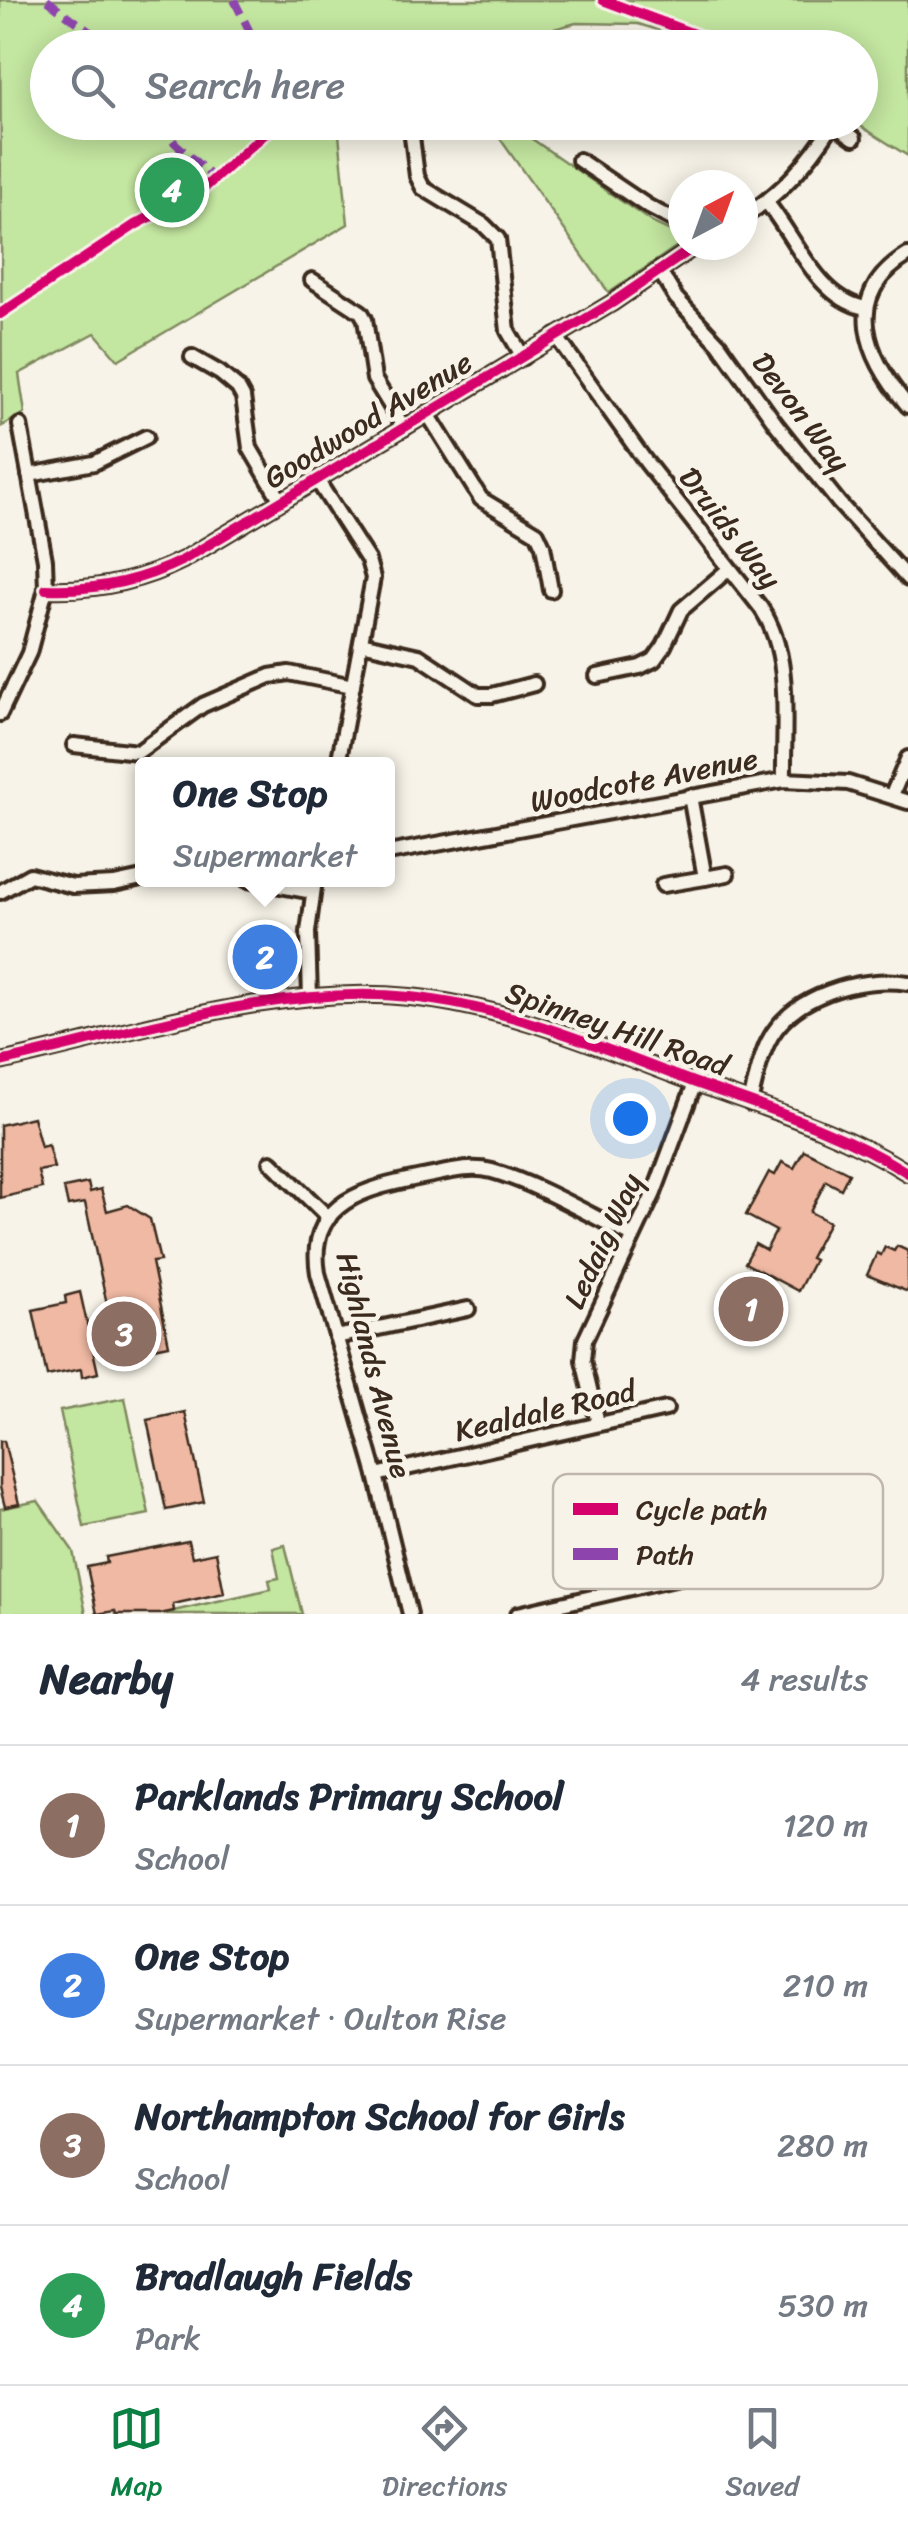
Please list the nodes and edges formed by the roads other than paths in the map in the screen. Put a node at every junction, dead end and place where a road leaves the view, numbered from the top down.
1 (412, 140) edge
2 (822, 140) edge
3 (579, 160) dead end
4 (605, 177) junction
5 (596, 192) dead end
6 (767, 203) junction
7 (758, 208) edge
8 (668, 217) edge
9 (908, 256) edge
10 (675, 260) edge
11 (660, 270) junction
12 (312, 280) dead end
13 (864, 308) junction
14 (556, 336) junction
15 (192, 357) dead end
16 (522, 357) junction
17 (908, 406) edge
18 (428, 414) junction
19 (20, 425) dead end
20 (404, 428) junction
21 (146, 438) dead end
22 (29, 474) junction
23 (317, 480) junction
24 (280, 501) junction
25 (902, 559) edge
26 (729, 569) junction
27 (908, 579) edge
28 (46, 589) junction
29 (551, 590) dead end
30 (361, 643) junction
31 (597, 676) dead end
32 (534, 684) dead end
33 (353, 686) junction
34 (0, 714) edge
35 (74, 745) dead end
36 (339, 757) edge
37 (908, 758) edge
38 (784, 780) junction
39 (892, 795) junction
40 (690, 796) junction
41 (908, 802) edge
42 (395, 852) edge
43 (728, 874) dead end
44 (705, 878) junction
45 (135, 880) edge
46 (663, 884) dead end
47 (314, 887) edge
48 (0, 892) edge
49 (908, 982) edge
50 (310, 997) junction
51 (0, 1062) edge
52 (695, 1082) junction
53 (750, 1103) junction
54 (272, 1162) dead end
55 (908, 1174) edge
56 (329, 1218) junction
57 (633, 1236) junction
58 (468, 1309) dead end
59 (336, 1336) junction
60 (666, 1409) dead end
61 (598, 1423) junction
62 (376, 1475) junction
63 (627, 1589) edge
64 (410, 1614) edge
65 (518, 1614) edge

1 - 16 street
2 - 6 street
3 - 4 street
4 - 5 street
4 - 8 street
6 - 7 street
6 - 13 street
9 - 13 street
10 - 11 street, Goodwood Avenue
11 - 14 street, Goodwood Avenue
11 - 25 street, Devon Way
12 - 20 street
13 - 17 street
14 - 16 street, Goodwood Avenue
14 - 26 street, Druids Way
15 - 24 street
16 - 18 street, Goodwood Avenue
18 - 20 street, Goodwood Avenue
18 - 29 street
19 - 22 street
20 - 23 street, Goodwood Avenue
21 - 22 street
22 - 28 street
23 - 24 street, Goodwood Avenue
23 - 30 street
24 - 28 street, Goodwood Avenue
25 - 27 street, Devon Way
26 - 31 street
26 - 38 street, Druids Way
28 - 34 street
30 - 32 street
30 - 33 street
33 - 35 street
33 - 36 street
37 - 39 street
38 - 39 street, Woodcote Avenue
38 - 40 street, Woodcote Avenue
39 - 41 street, Woodcote Avenue
40 - 42 street, Woodcote Avenue
40 - 44 street
43 - 44 street
44 - 46 street
45 - 48 street
47 - 50 street
49 - 53 street
50 - 51 street, Spinney Hill Road
50 - 52 street, Spinney Hill Road
52 - 53 street, Spinney Hill Road
52 - 57 street, Ledaig Way
53 - 55 street, Spinney Hill Road
54 - 56 street
56 - 57 street, Highlands Avenue
56 - 59 street, Highlands Avenue
57 - 61 street, Ledaig Way
58 - 59 street
59 - 62 street, Highlands Avenue
60 - 61 street, Kealdale Road
61 - 62 street, Kealdale Road
62 - 64 street, Highlands Avenue
63 - 65 street

